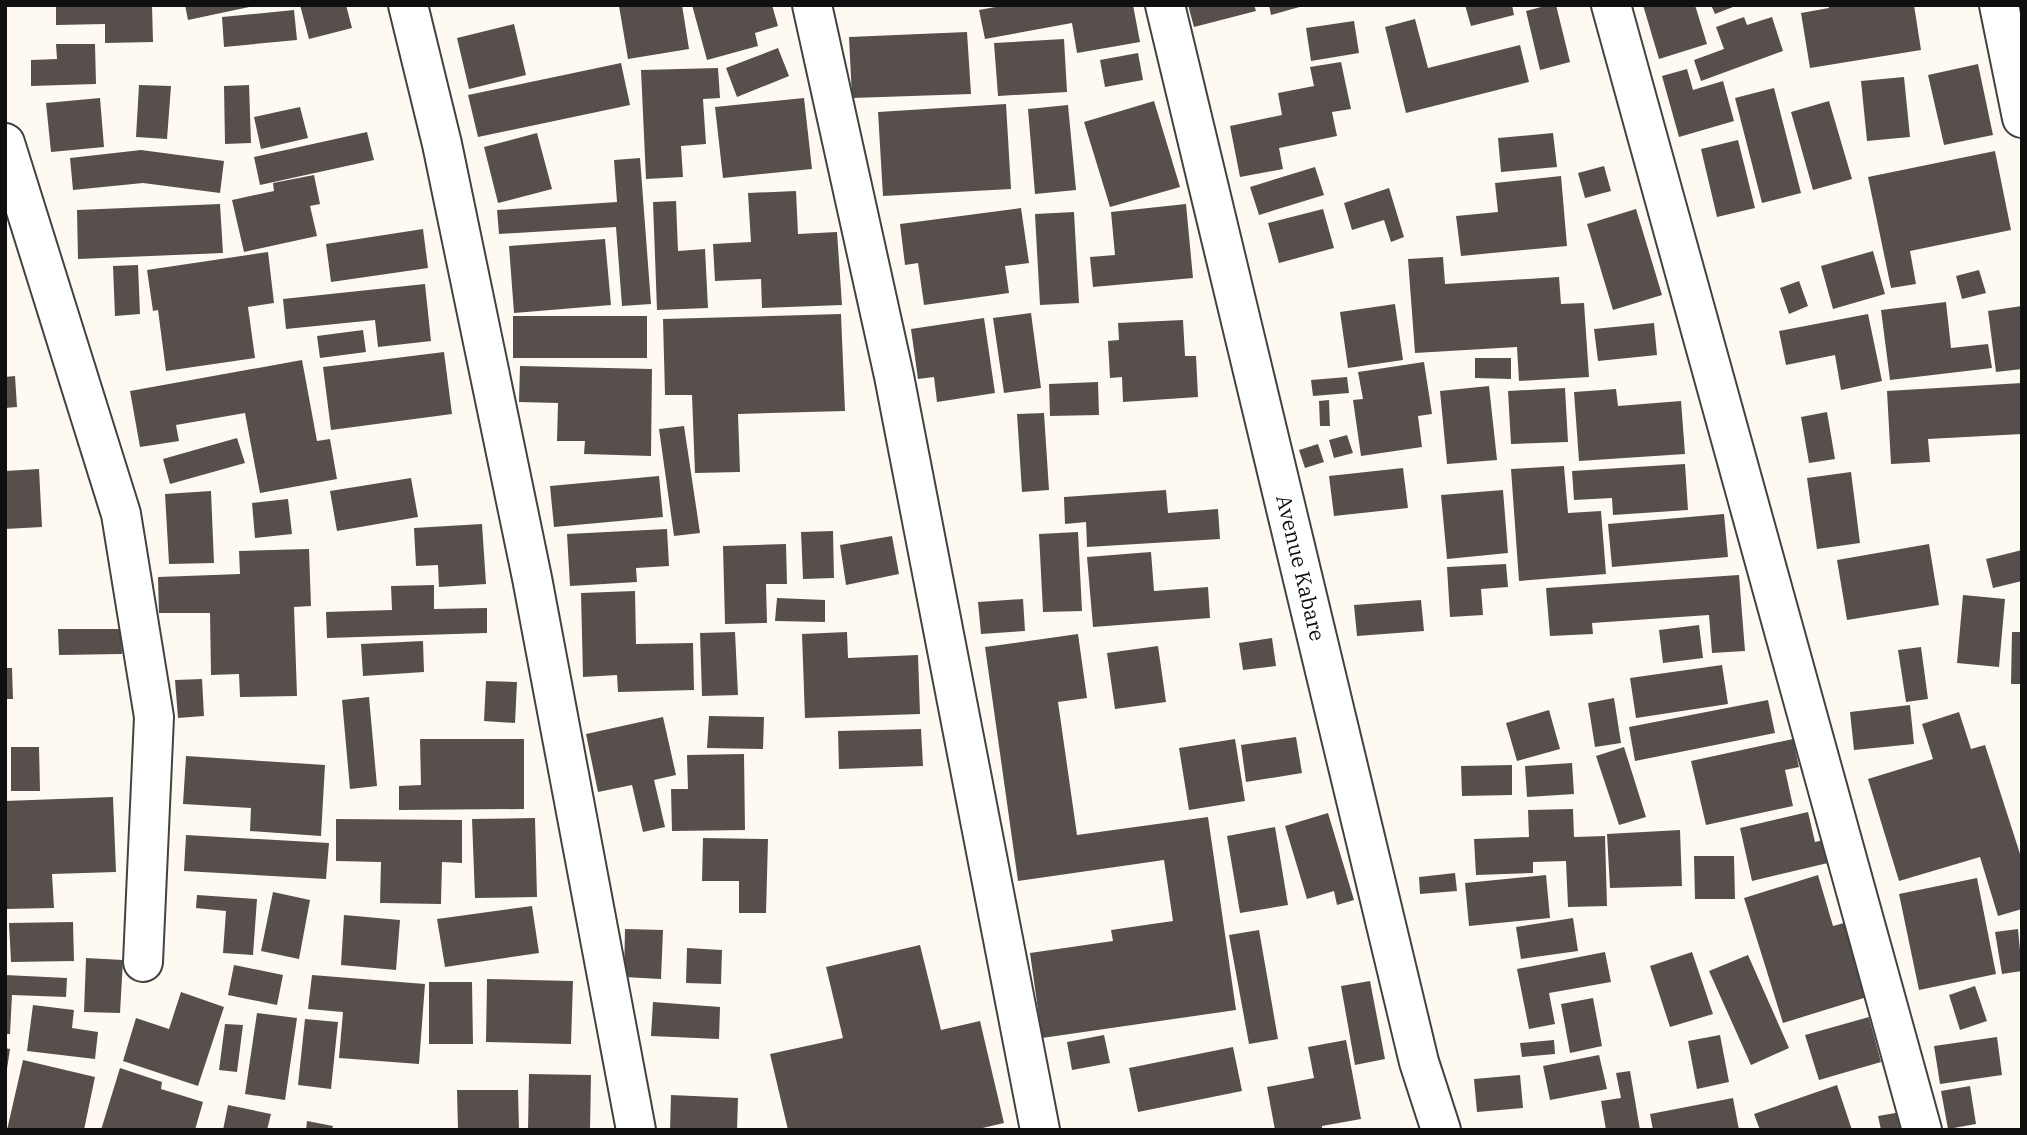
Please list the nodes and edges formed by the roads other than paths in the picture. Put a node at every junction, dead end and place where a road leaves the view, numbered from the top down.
1 (408, 5) edge
2 (812, 5) edge
3 (1166, 5) edge
4 (1611, 5) edge
5 (1999, 5) edge
6 (2022, 118) edge
7 (5, 143) edge
8 (143, 962) dead end
9 (636, 1130) edge
10 (1040, 1130) edge
11 (1441, 1130) edge
12 (1922, 1130) edge

1 - 9 street
2 - 10 street
3 - 11 street, Avenue Kabare
4 - 12 street
5 - 6 street
7 - 8 street

